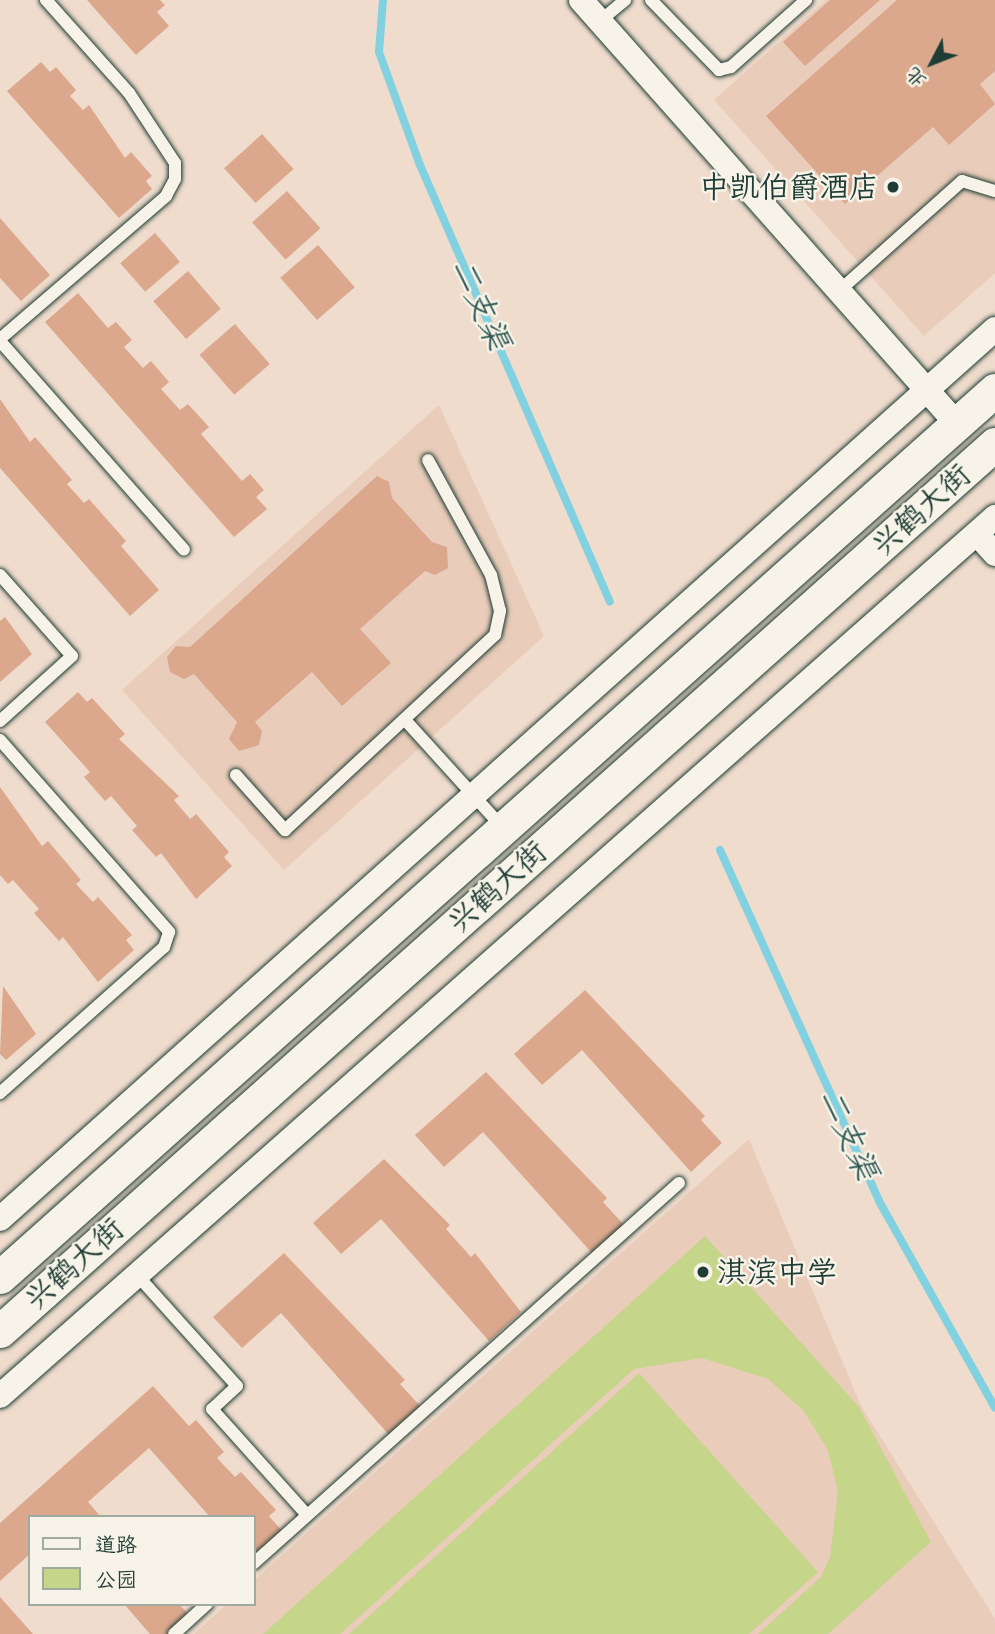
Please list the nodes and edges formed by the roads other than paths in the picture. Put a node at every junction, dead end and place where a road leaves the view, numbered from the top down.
1 (46, 0) edge
2 (581, 0) edge
3 (625, 0) edge
4 (651, 0) edge
5 (806, 0) edge
6 (600, 22) junction
7 (995, 191) edge
8 (839, 291) junction
9 (995, 329) edge
10 (0, 340) edge
11 (927, 390) junction
12 (995, 390) edge
13 (957, 424) junction
14 (995, 444) edge
15 (428, 460) dead end
16 (986, 525) edge
17 (184, 550) dead end
18 (995, 554) edge
19 (0, 575) edge
20 (0, 721) edge
21 (406, 721) junction
22 (0, 740) edge
23 (236, 775) dead end
24 (473, 796) junction
25 (503, 828) junction
26 (0, 1093) edge
27 (678, 1183) dead end
28 (0, 1219) edge
29 (137, 1275) junction
30 (0, 1277) edge
31 (0, 1331) edge
32 (0, 1396) edge
33 (307, 1515) junction
34 (256, 1561) edge
35 (206, 1606) edge
36 (174, 1634) edge

1 - 10 lane
2 - 6 street
3 - 6 lane
4 - 5 lane
6 - 8 street
7 - 8 lane
8 - 11 street
9 - 11 street
10 - 17 lane
11 - 13 street
11 - 24 street
12 - 13 main road, 兴鹤大街
13 - 25 main road, 兴鹤大街
14 - 31 main road, 兴鹤大街
15 - 21 lane
16 - 18 street
16 - 29 street
19 - 20 lane
21 - 23 lane
21 - 24 lane
22 - 26 lane
24 - 25 lane
24 - 28 street
25 - 30 main road, 兴鹤大街
27 - 33 lane
29 - 32 street
29 - 33 lane
33 - 34 lane
35 - 36 lane

